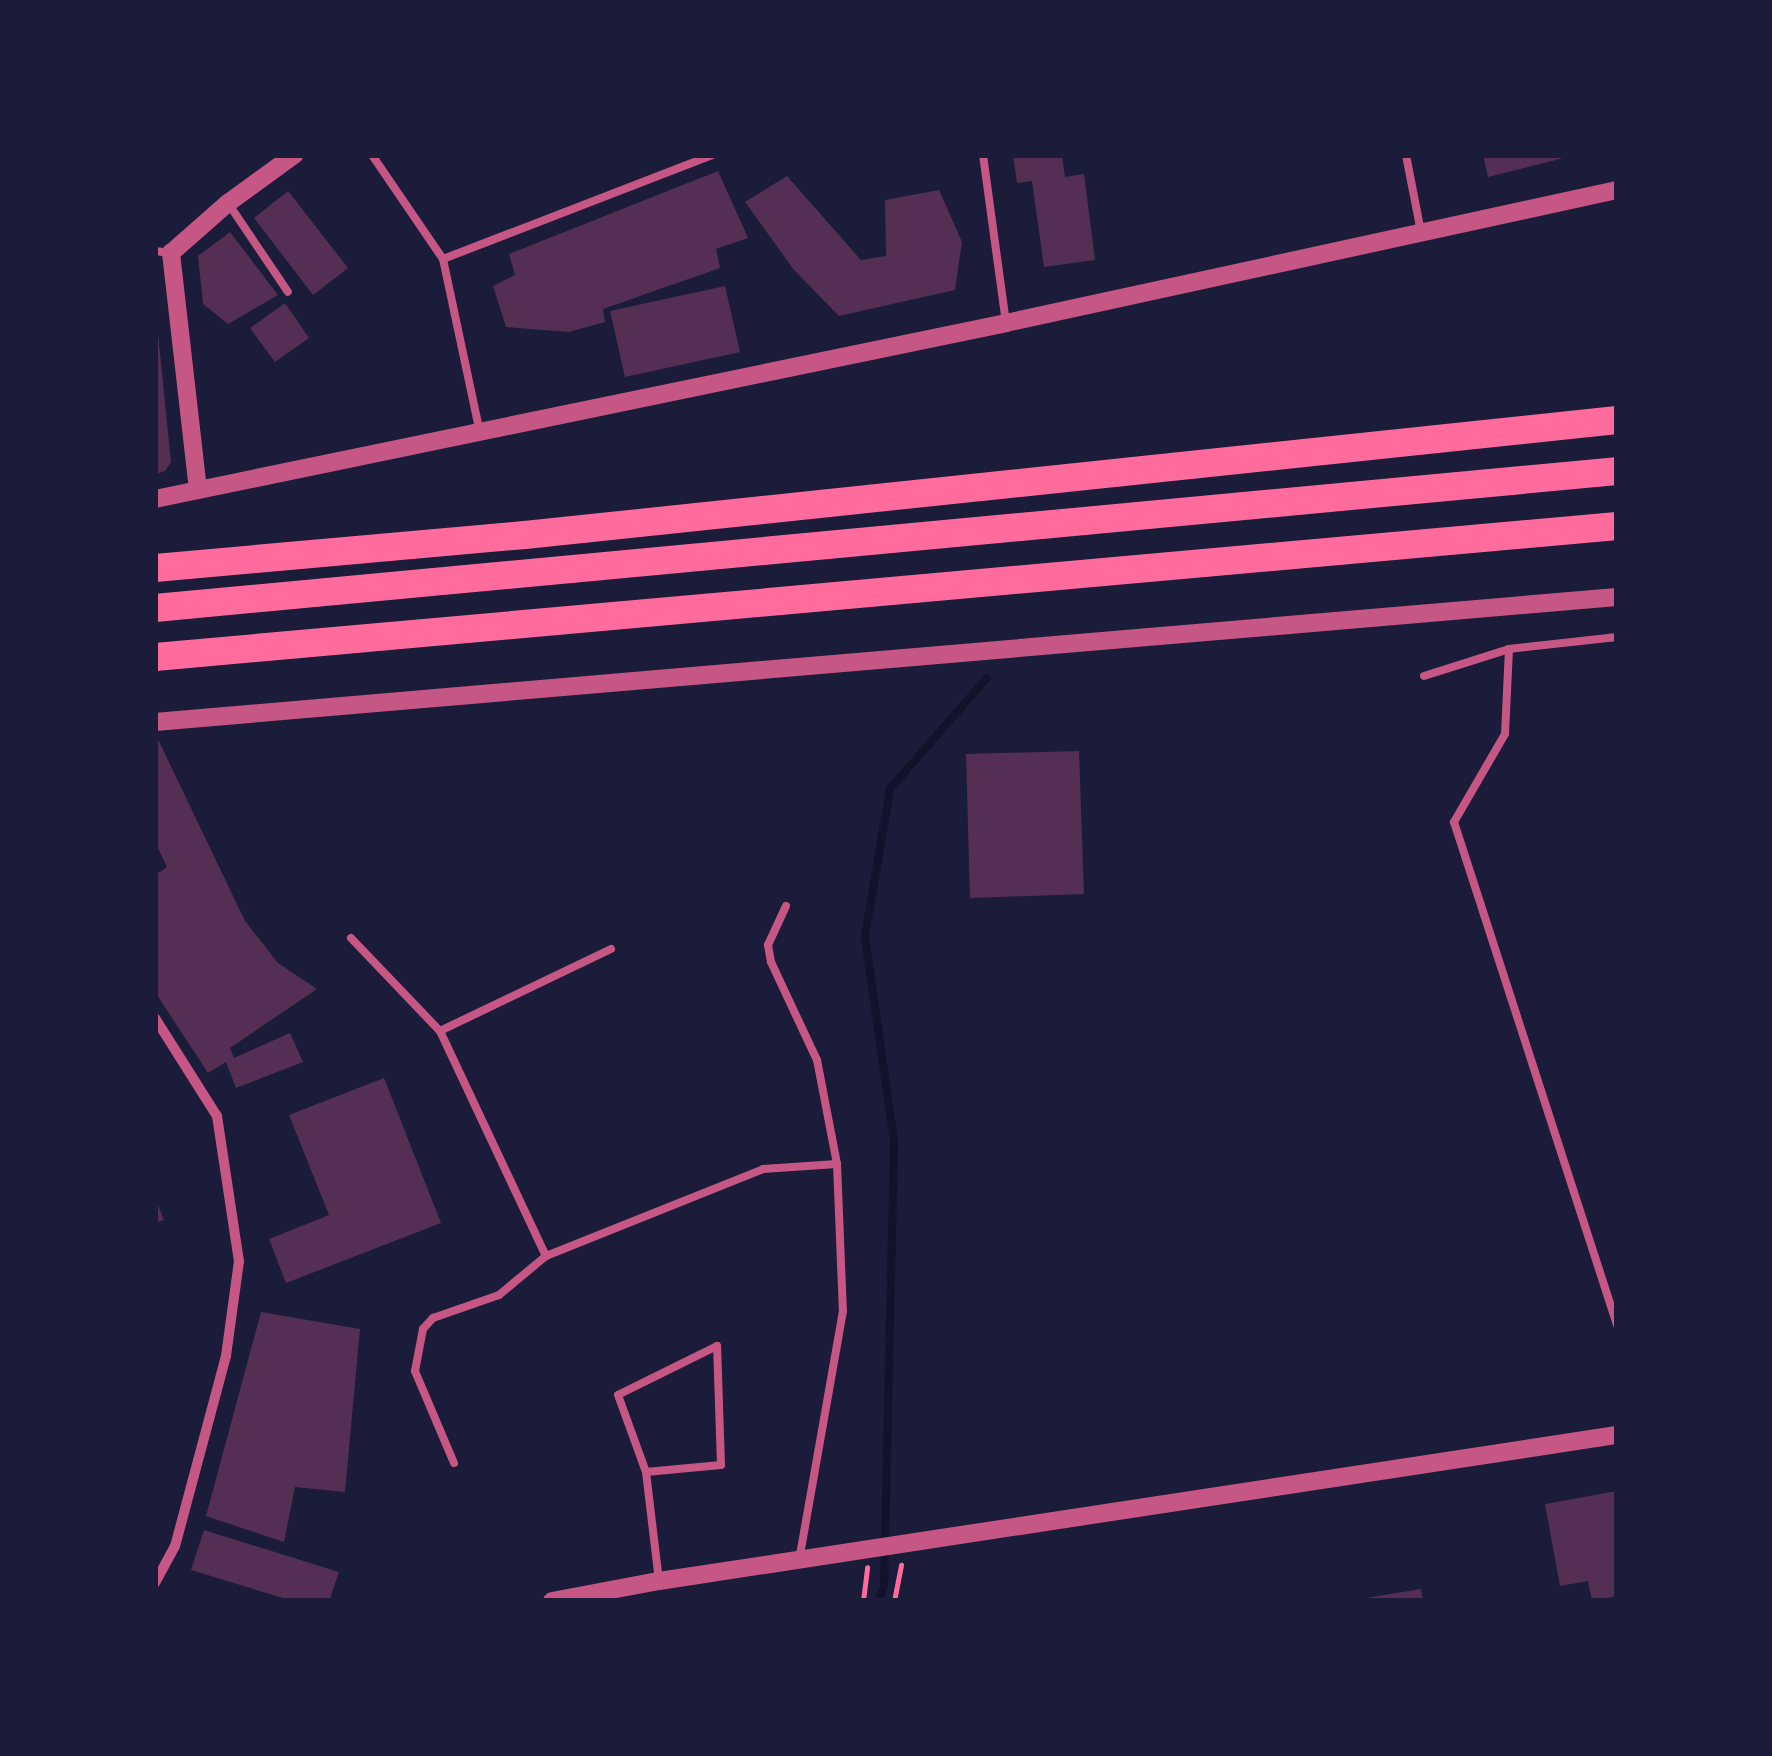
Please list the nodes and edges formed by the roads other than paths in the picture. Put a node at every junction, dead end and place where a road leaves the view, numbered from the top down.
1 (294, 155) edge
2 (372, 155) edge
3 (712, 155) edge
4 (983, 155) edge
5 (1406, 155) edge
6 (1617, 190) edge
7 (228, 203) junction
8 (1421, 232) junction
9 (160, 255) edge
10 (443, 259) junction
11 (288, 292) dead end
12 (1006, 323) junction
13 (1617, 420) edge
14 (479, 429) junction
15 (1617, 471) edge
16 (198, 490) junction
17 (155, 499) edge
18 (1617, 526) edge
19 (155, 568) edge
20 (1617, 598) edge
21 (155, 608) edge
22 (1617, 637) edge
23 (1508, 649) junction
24 (155, 658) edge
25 (1424, 676) dead end
26 (155, 722) edge
27 (786, 906) dead end
28 (352, 938) dead end
29 (611, 949) dead end
30 (155, 1018) edge
31 (440, 1031) junction
32 (837, 1164) junction
33 (546, 1256) junction
34 (1617, 1325) edge
35 (1617, 1435) edge
36 (454, 1463) dead end
37 (646, 1472) junction
38 (799, 1560) junction
39 (658, 1581) junction
40 (155, 1583) edge
41 (552, 1601) edge

1 - 7 street
2 - 10 lane
3 - 10 lane
4 - 12 lane
5 - 8 lane
6 - 8 street
7 - 9 street
7 - 11 lane
8 - 12 street
9 - 16 street
10 - 14 lane
12 - 14 street
13 - 19 highway
14 - 16 street
15 - 21 highway
16 - 17 street
18 - 24 highway
20 - 26 street
22 - 23 lane
23 - 25 lane
23 - 34 lane
27 - 32 lane
28 - 31 lane
29 - 31 lane
30 - 40 street
31 - 33 lane
32 - 33 lane
32 - 38 lane
33 - 36 lane
35 - 38 street
37 - 37 lane
37 - 39 lane
38 - 39 street
39 - 41 street

